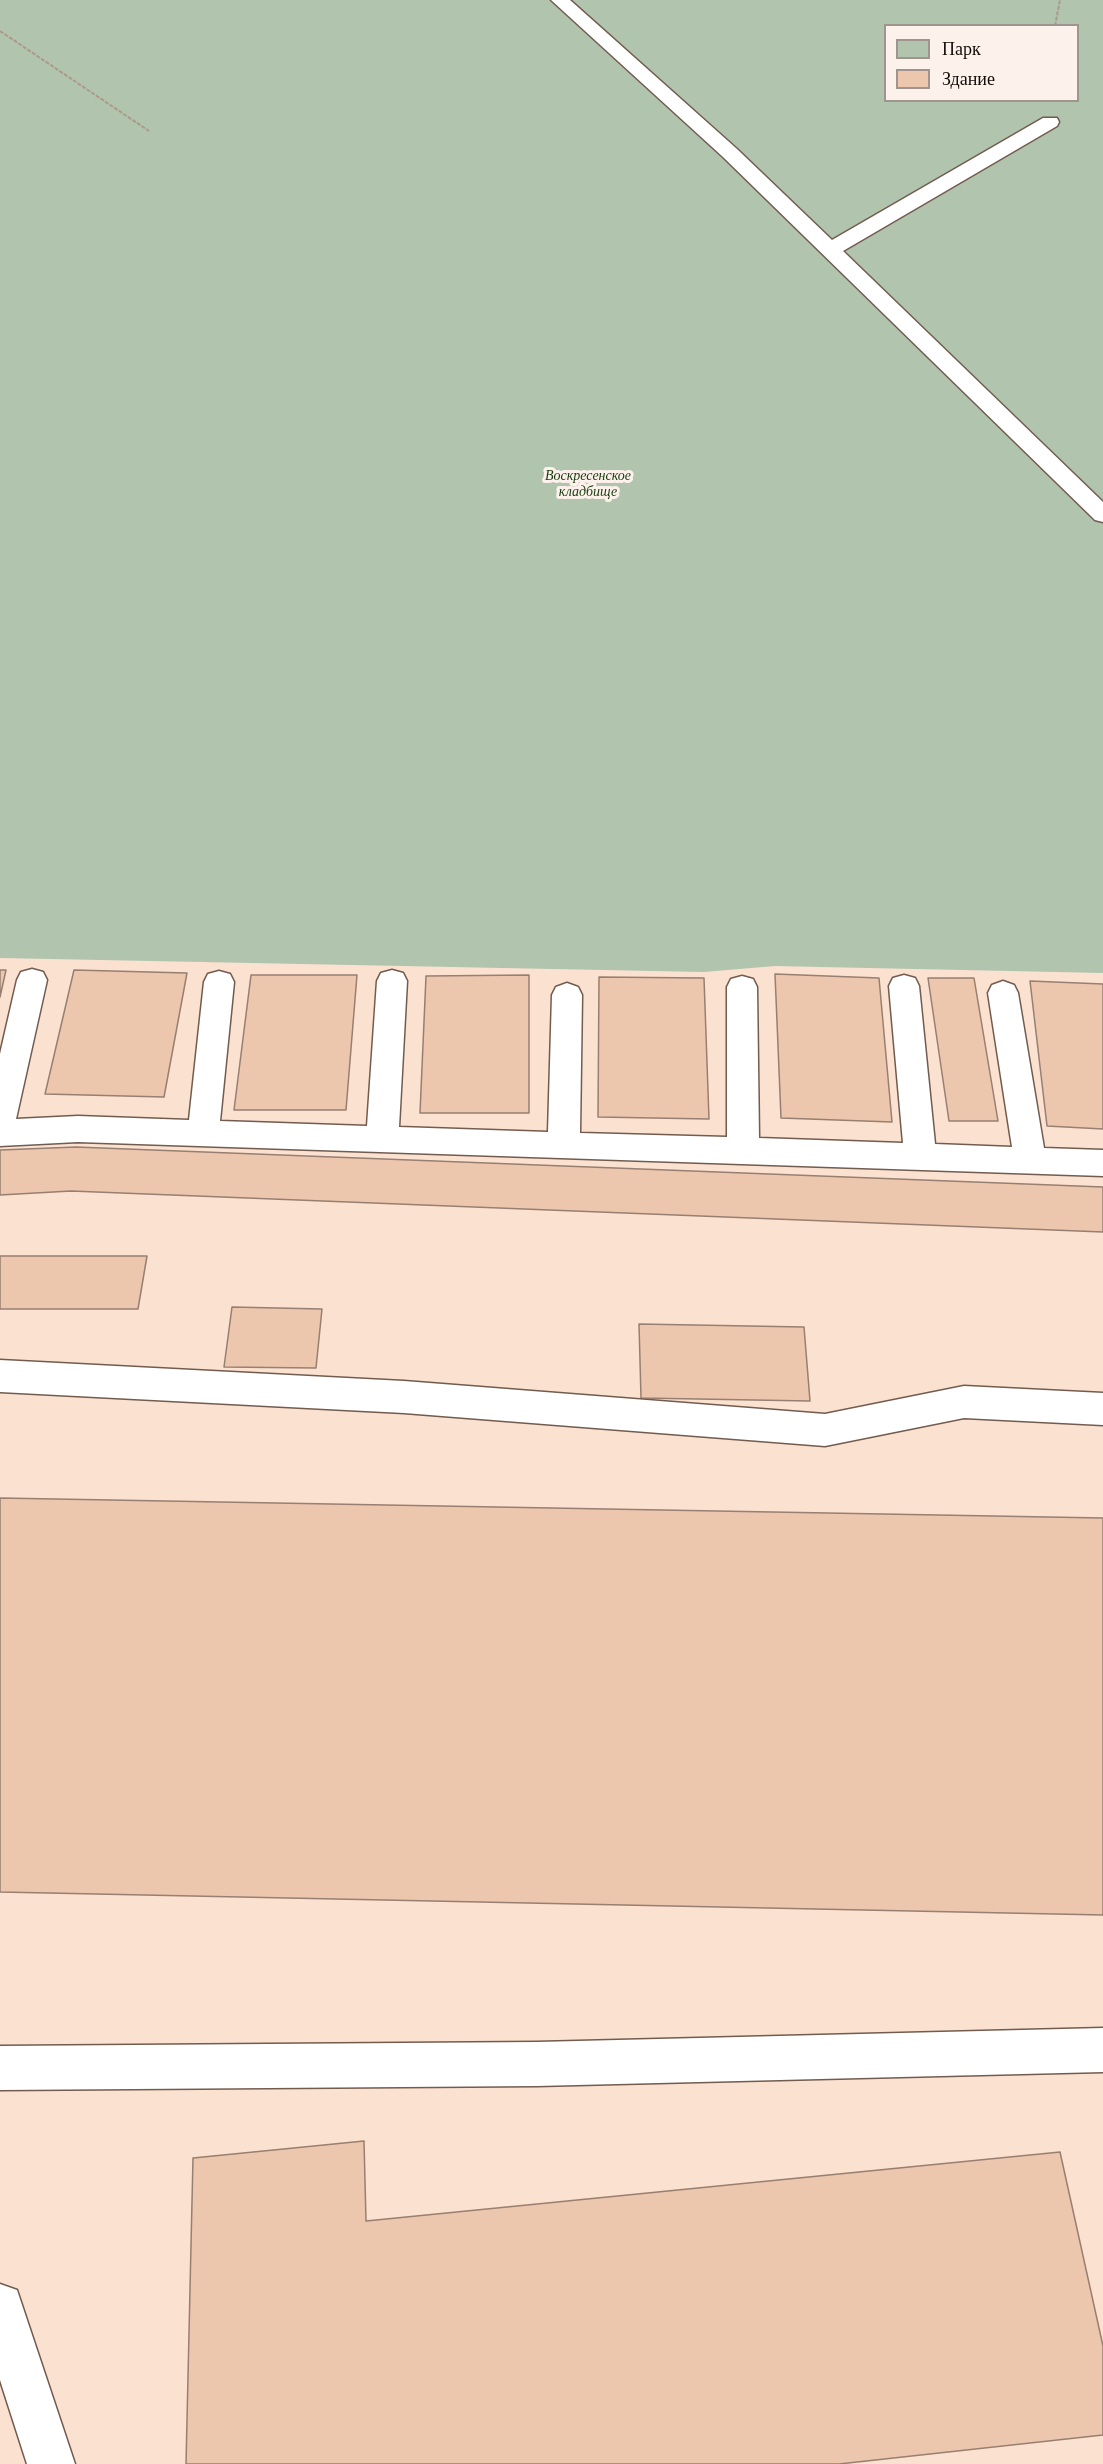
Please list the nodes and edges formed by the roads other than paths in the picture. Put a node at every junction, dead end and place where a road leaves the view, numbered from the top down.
1 (560, 0) edge
2 (1050, 122) dead end
3 (831, 249) junction
4 (1103, 515) edge
5 (32, 980) dead end
6 (392, 981) dead end
7 (219, 982) dead end
8 (904, 986) dead end
9 (742, 987) dead end
10 (1003, 993) dead end
11 (567, 994) dead end
12 (0, 1122) edge
13 (0, 1133) edge
14 (203, 1134) junction
15 (382, 1140) junction
16 (564, 1146) junction
17 (743, 1151) junction
18 (920, 1157) junction
19 (1030, 1161) junction
20 (1103, 1163) edge
21 (0, 1376) edge
22 (1103, 1409) edge
23 (1103, 2050) edge
24 (0, 2068) edge
25 (0, 2307) edge
26 (51, 2464) edge

1 - 3 lane
2 - 3 lane
3 - 4 lane
5 - 12 lane
6 - 15 lane
7 - 14 lane
8 - 18 lane
9 - 17 lane
10 - 19 lane
11 - 16 lane
13 - 14 lane
14 - 15 lane
15 - 16 lane
16 - 17 lane
17 - 18 lane
18 - 19 lane
19 - 20 lane
21 - 22 lane
23 - 24 lane
25 - 26 lane

